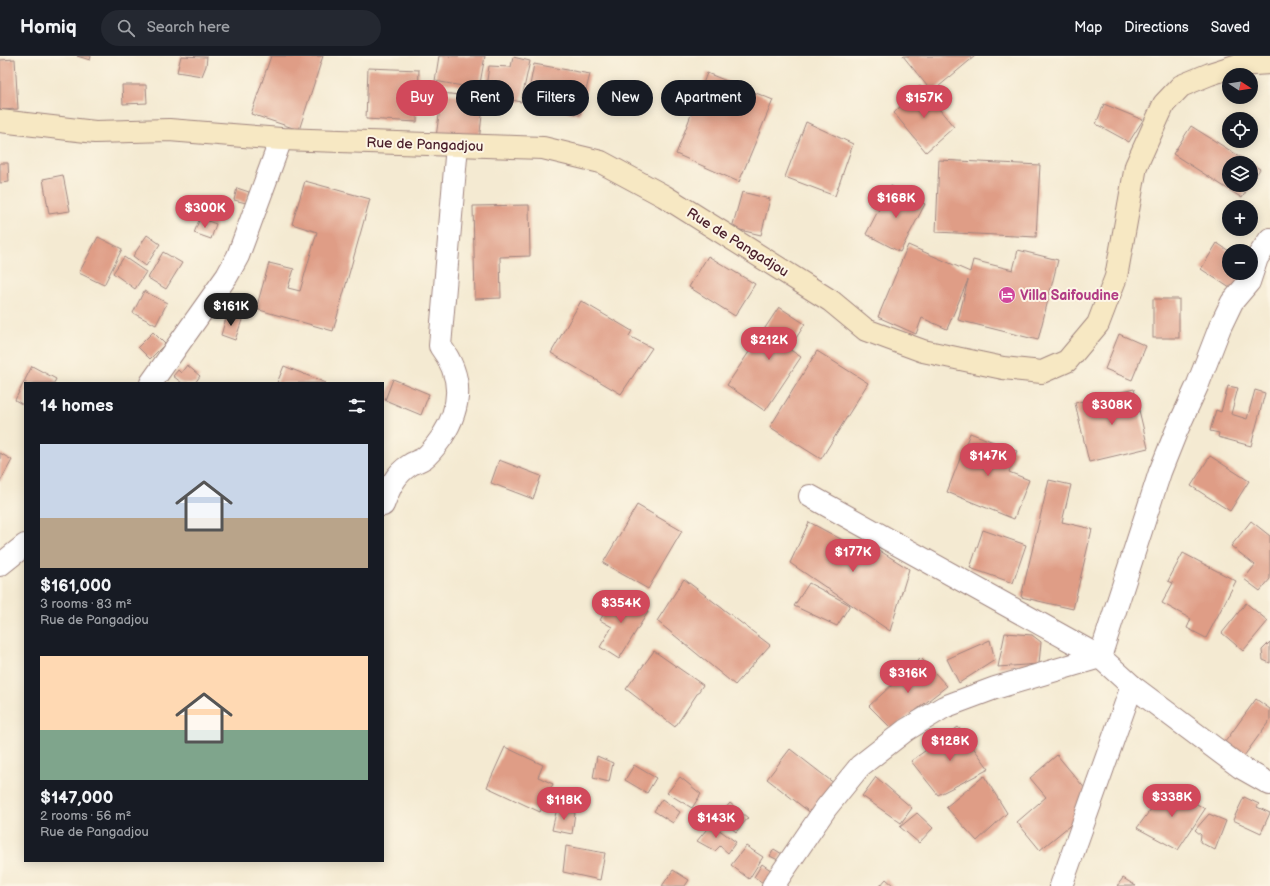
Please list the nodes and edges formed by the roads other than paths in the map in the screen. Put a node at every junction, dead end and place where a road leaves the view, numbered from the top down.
1 (1270, 63) edge
2 (0, 121) edge
3 (281, 139) junction
4 (457, 145) junction
5 (1270, 239) edge
6 (153, 382) edge
7 (810, 496) dead end
8 (384, 503) edge
9 (24, 546) edge
10 (0, 565) edge
11 (1100, 657) junction
12 (1132, 686) junction
13 (1270, 784) edge
14 (773, 886) edge
15 (1061, 886) edge

1 - 4 main road, Rue de Pangadjou
2 - 3 main road, Rue de Pangadjou
3 - 4 main road, Rue de Pangadjou
3 - 6 street
4 - 8 street
5 - 11 street
7 - 11 street
9 - 10 street
11 - 12 street
11 - 14 street
12 - 13 street
12 - 15 street

